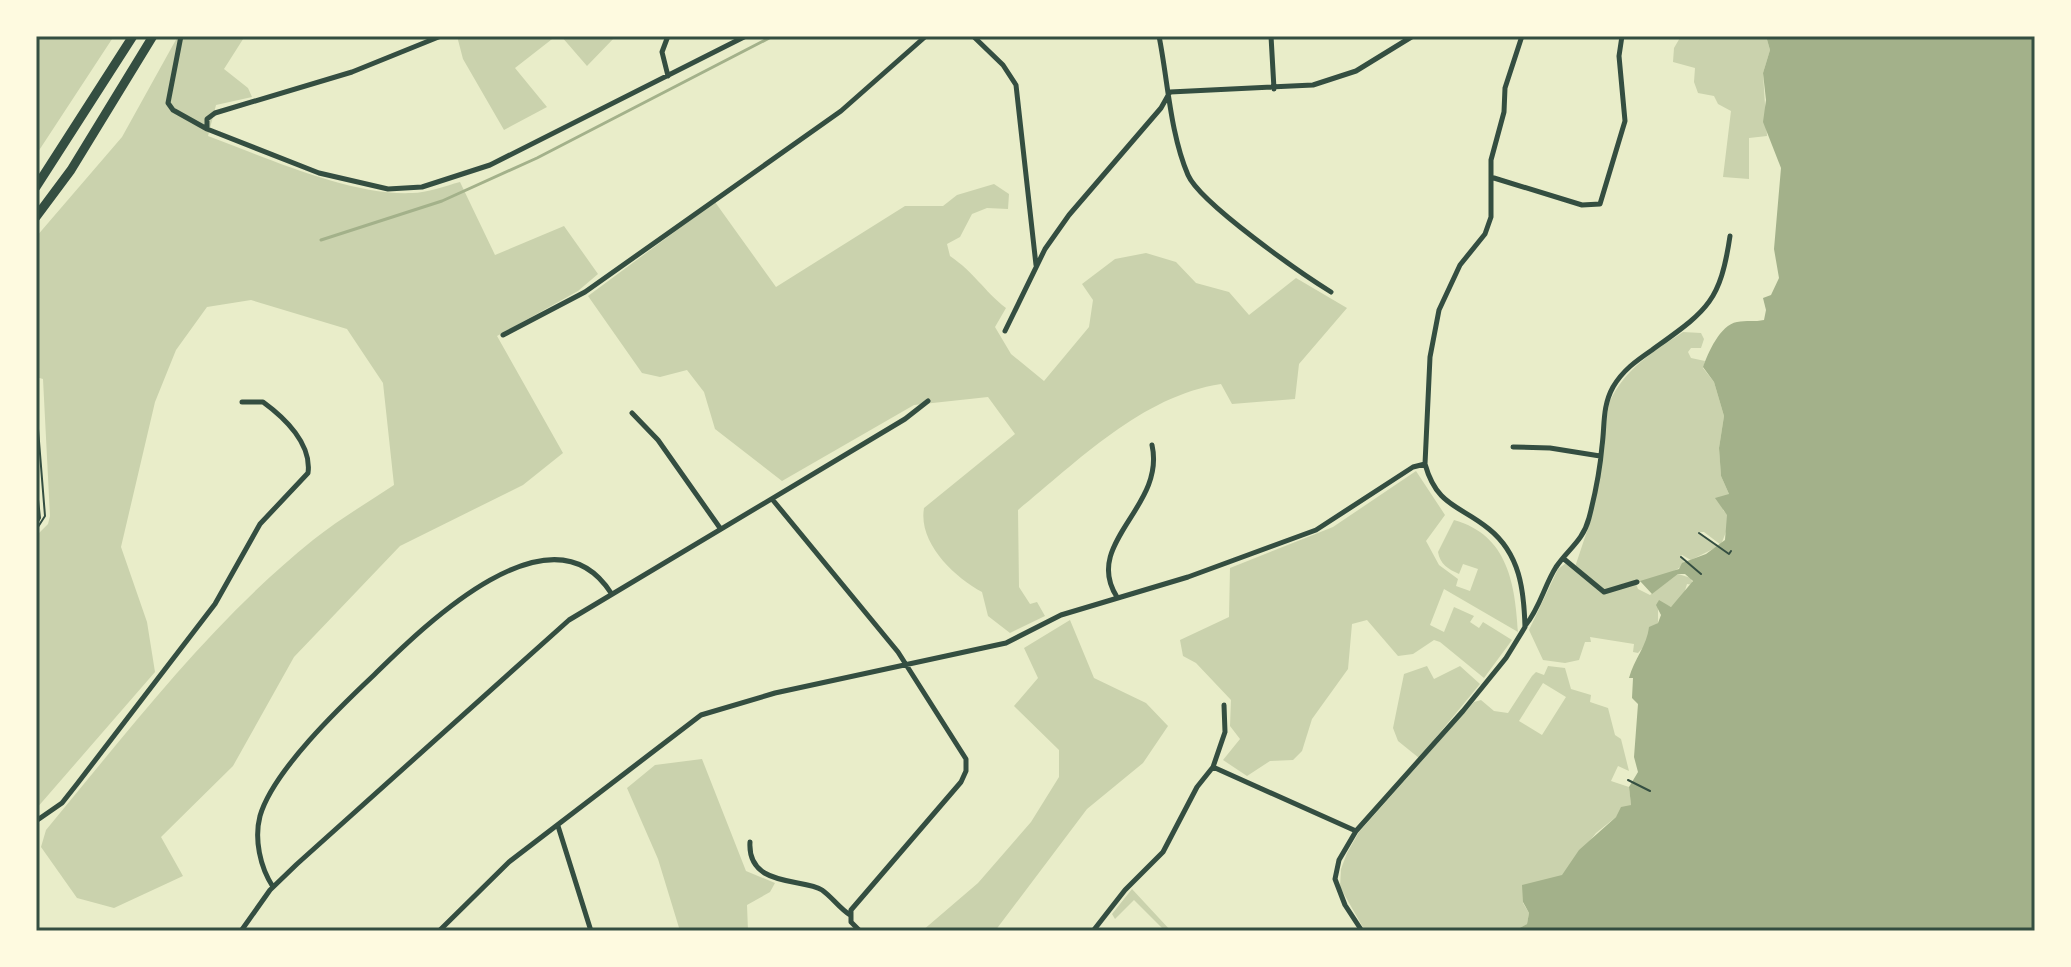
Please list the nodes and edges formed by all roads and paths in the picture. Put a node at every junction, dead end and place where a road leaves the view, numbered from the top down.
1 (133, 36) edge
2 (153, 36) edge
3 (181, 36) edge
4 (441, 36) edge
5 (668, 36) edge
6 (746, 36) edge
7 (926, 36) edge
8 (973, 36) edge
9 (1159, 36) edge
10 (1271, 36) edge
11 (1413, 36) edge
12 (1522, 36) edge
13 (1622, 36) edge
14 (668, 76) junction
15 (1274, 89) junction
16 (1170, 92) junction
17 (207, 129) junction
18 (1494, 178) junction
19 (36, 187) edge
20 (36, 217) edge
21 (1730, 236) dead end
22 (1036, 267) junction
23 (1331, 292) dead end
24 (1005, 331) dead end
25 (503, 335) dead end
26 (928, 401) dead end
27 (242, 402) dead end
28 (36, 404) edge
29 (632, 413) dead end
30 (1152, 445) dead end
31 (1513, 447) dead end
32 (1600, 456) junction
33 (1425, 464) junction
34 (36, 481) edge
35 (772, 499) junction
36 (36, 525) edge
37 (720, 528) junction
38 (36, 530) edge
39 (1699, 533) dead end
40 (1731, 551) dead end
41 (1681, 557) dead end
42 (1564, 559) junction
43 (1701, 574) dead end
44 (1637, 582) dead end
45 (611, 593) junction
46 (1117, 597) junction
47 (1525, 627) junction
48 (908, 666) junction
49 (1224, 705) dead end
50 (1213, 767) junction
51 (1628, 780) dead end
52 (1650, 791) dead end
53 (36, 821) edge
54 (558, 826) junction
55 (1356, 831) junction
56 (750, 842) dead end
57 (273, 887) junction
58 (850, 915) junction
59 (241, 931) edge
60 (439, 931) edge
61 (591, 931) edge
62 (860, 931) edge
63 (1093, 931) edge
64 (1362, 931) edge

1 - 19 highway
2 - 20 highway
3 - 17 street
4 - 17 street
5 - 14 street
6 - 14 street
7 - 25 street
8 - 22 street
9 - 16 street
10 - 15 street
11 - 15 street
12 - 18 street
13 - 18 street
14 - 17 street
15 - 16 street
16 - 22 street
16 - 23 street
18 - 33 street
21 - 32 street
22 - 24 street
26 - 35 street
27 - 53 street
28 - 38 lane
29 - 37 street
30 - 46 street
31 - 32 street
32 - 42 street
33 - 46 street
33 - 47 street
34 - 36 lane
35 - 37 street
35 - 48 street
37 - 45 street
39 - 40 path
41 - 43 path
42 - 44 street
42 - 47 street
45 - 57 street
45 - 57 street
46 - 48 street
47 - 55 street
48 - 54 street
48 - 58 street
49 - 50 street
50 - 55 street
50 - 63 street
51 - 52 path
54 - 60 street
54 - 61 street
55 - 64 street
56 - 58 street
57 - 59 street
58 - 62 street

